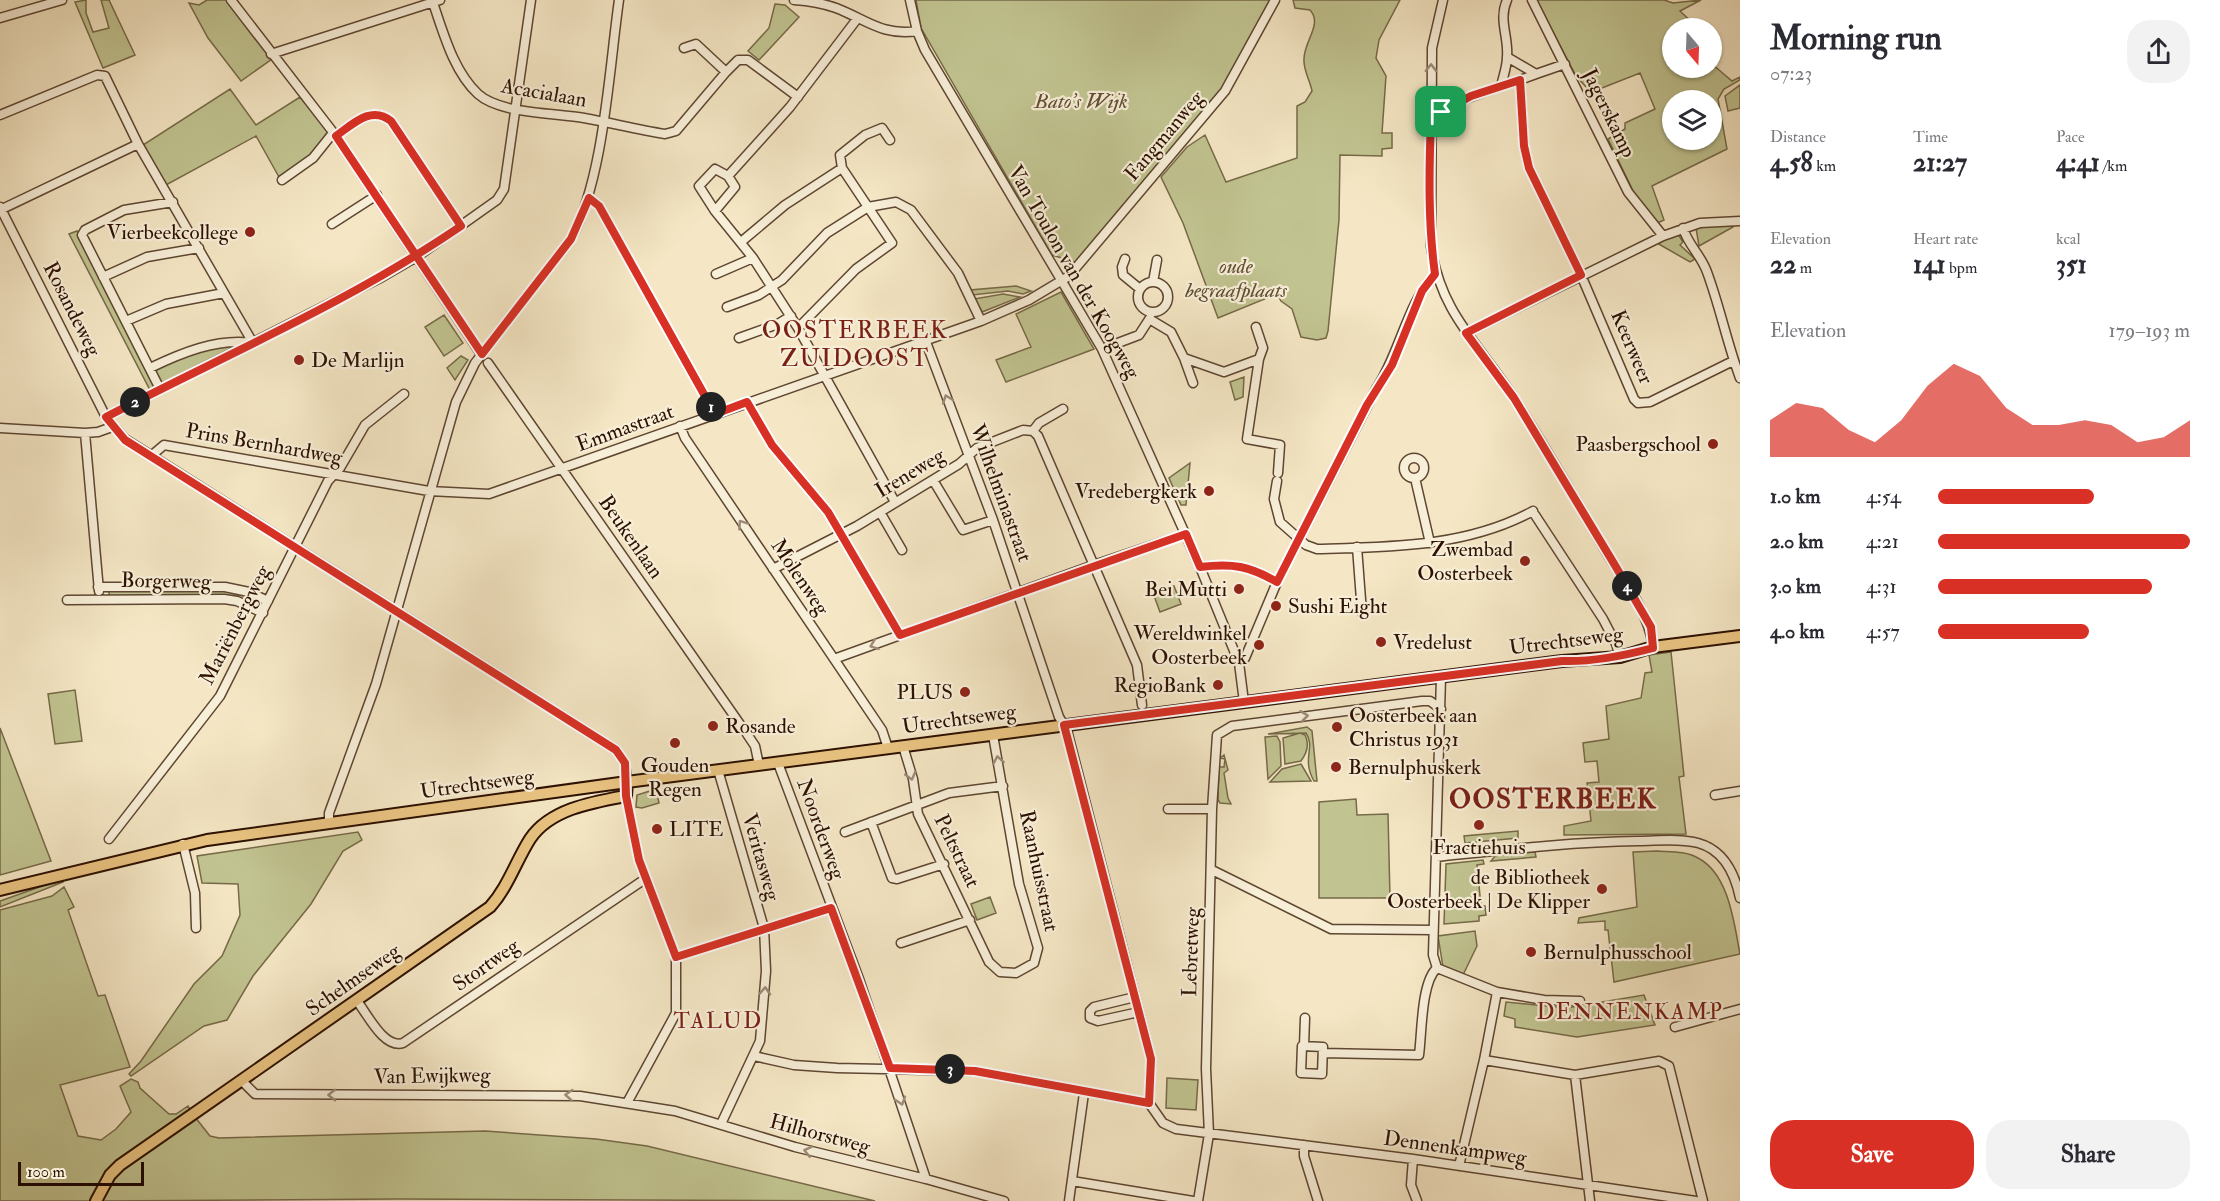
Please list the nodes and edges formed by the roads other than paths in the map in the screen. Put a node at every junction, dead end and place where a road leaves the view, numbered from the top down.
1 (62, 0) edge
2 (231, 0) edge
3 (531, 0) edge
4 (619, 0) edge
5 (794, 0) edge
6 (910, 0) edge
7 (1275, 0) edge
8 (1443, 0) edge
9 (1508, 0) edge
10 (1532, 0) edge
11 (435, 1) edge
12 (0, 18) edge
13 (857, 19) junction
14 (917, 31) junction
15 (684, 48) dead end
16 (271, 54) junction
17 (1507, 57) junction
18 (1565, 63) junction
19 (726, 72) junction
20 (1536, 74) junction
21 (1520, 80) junction
22 (1501, 86) junction
23 (798, 97) junction
24 (516, 108) junction
25 (0, 115) edge
26 (1431, 119) junction
27 (602, 122) junction
28 (335, 134) junction
29 (890, 140) dead end
30 (138, 144) junction
31 (842, 168) junction
32 (728, 176) junction
33 (282, 180) dead end
34 (376, 195) junction
35 (589, 198) junction
36 (173, 202) junction
37 (868, 207) junction
38 (0, 209) edge
39 (715, 211) junction
40 (1740, 221) edge
41 (332, 224) dead end
42 (461, 226) junction
43 (1683, 228) junction
44 (1663, 236) junction
45 (741, 242) junction
46 (199, 248) junction
47 (418, 256) junction
48 (753, 258) junction
49 (1125, 259) dead end
50 (1157, 260) dead end
51 (716, 274) dead end
52 (1435, 274) junction
53 (1581, 275) junction
54 (103, 277) junction
55 (1062, 280) junction
56 (1152, 282) junction
57 (772, 287) junction
58 (1140, 289) junction
59 (224, 293) junction
60 (727, 307) dead end
61 (791, 316) junction
62 (1149, 316) junction
63 (126, 321) junction
64 (981, 321) junction
65 (1256, 327) dead end
66 (798, 328) junction
67 (1466, 333) junction
68 (739, 338) dead end
69 (926, 342) junction
70 (253, 343) junction
71 (1102, 349) junction
72 (482, 354) junction
73 (1184, 358) junction
74 (1259, 359) junction
75 (1734, 361) junction
76 (488, 363) dead end
77 (150, 368) junction
78 (822, 375) junction
79 (1740, 378) edge
80 (1193, 383) dead end
81 (160, 389) junction
82 (404, 394) dead end
83 (747, 402) junction
84 (1063, 409) dead end
85 (715, 414) junction
86 (106, 417) junction
87 (680, 426) junction
88 (112, 427) junction
89 (0, 428) edge
90 (1033, 431) junction
91 (85, 433) junction
92 (151, 456) junction
93 (968, 456) junction
94 (562, 470) junction
95 (334, 474) junction
96 (1415, 478) dead end
97 (933, 480) junction
98 (429, 491) junction
99 (895, 502) junction
100 (879, 512) junction
101 (993, 520) junction
102 (1186, 534) junction
103 (842, 535) junction
104 (1302, 538) junction
105 (1430, 543) junction
106 (1357, 547) junction
107 (295, 548) junction
108 (902, 550) dead end
109 (1094, 565) junction
110 (1200, 567) junction
111 (772, 569) junction
112 (1277, 582) junction
113 (98, 586) junction
114 (1018, 592) junction
115 (100, 598) junction
116 (67, 600) dead end
117 (268, 601) junction
118 (396, 612) junction
119 (263, 613) junction
120 (1362, 614) dead end
121 (900, 635) junction
122 (1740, 636) edge
123 (1653, 648) junction
124 (1620, 657) junction
125 (834, 659) junction
126 (1239, 663) junction
127 (1441, 677) junction
128 (1244, 702) junction
129 (1142, 705) dead end
130 (1440, 709) junction
131 (1064, 725) junction
132 (993, 735) junction
133 (903, 746) junction
134 (888, 748) junction
135 (778, 763) junction
136 (759, 765) junction
137 (718, 770) junction
138 (627, 782) junction
139 (1003, 786) junction
140 (1740, 791) edge
141 (1715, 795) dead end
142 (626, 796) junction
143 (916, 807) junction
144 (1168, 809) dead end
145 (1212, 809) junction
146 (871, 822) junction
147 (328, 823) junction
148 (844, 832) dead end
149 (109, 839) dead end
150 (183, 844) junction
151 (1436, 857) junction
152 (944, 864) junction
153 (1212, 870) junction
154 (56, 876) junction
155 (645, 879) junction
156 (1738, 879) edge
157 (0, 890) edge
158 (0, 898) edge
159 (1740, 898) edge
160 (831, 908) junction
161 (970, 920) junction
162 (196, 928) dead end
163 (764, 928) junction
164 (1433, 930) junction
165 (901, 943) dead end
166 (676, 957) junction
167 (992, 968) joint
168 (1437, 968) junction
169 (1497, 992) junction
170 (1135, 997) junction
171 (357, 1001) junction
172 (1580, 1001) dead end
173 (1740, 1009) edge
174 (1139, 1012) junction
175 (1305, 1018) dead end
176 (1675, 1027) dead end
177 (1304, 1046) junction
178 (1323, 1053) junction
179 (754, 1056) junction
180 (1484, 1060) junction
181 (890, 1068) junction
182 (1575, 1075) junction
183 (242, 1081) junction
184 (1084, 1093) junction
185 (627, 1103) junction
186 (1149, 1103) junction
187 (721, 1124) junction
188 (1209, 1134) junction
189 (1304, 1145) junction
190 (1413, 1159) junction
191 (1459, 1166) junction
192 (926, 1179) junction
193 (1072, 1181) junction
194 (1590, 1186) junction
195 (96, 1201) edge
196 (1004, 1201) edge
197 (1069, 1201) edge
198 (1193, 1201) edge
199 (1198, 1201) edge
200 (1318, 1201) edge
201 (1417, 1201) edge
202 (1590, 1201) edge
203 (1696, 1201) edge
204 (1702, 1201) edge

1 - 12 street
2 - 16 street
3 - 24 street
4 - 27 street
5 - 13 street
6 - 14 street, Van Toulon van der Koogweg
7 - 55 street, Fangmanweg
26 -> 8 street
9 - 17 street
10 - 18 street, Jagerskamp
11 - 16 street
11 - 24 street, Acacialaan
13 - 14 street
13 - 23 street
14 - 55 street, Van Toulon van der Koogweg
15 - 19 street
16 - 28 street
17 - 20 street
17 - 22 street
18 - 20 street
18 - 44 street, Jagerskamp
19 - 23 street
19 - 27 street, Acacialaan
20 - 21 street
21 - 22 street
21 - 53 street
22 - 26 street
23 - 32 street
24 - 27 street, Acacialaan
24 - 42 street
25 - 30 street
26 - 52 street
27 - 35 street
28 - 33 street
28 - 34 street
28 - 42 street
29 - 31 street
30 - 36 street
30 - 38 street
31 - 37 street
31 - 45 street
32 - 39 street
32 - 39 street
34 - 41 street
34 - 47 street
35 - 72 street
35 - 85 street
36 - 46 street
36 - 54 street
37 - 57 street
37 - 64 street
37 - 66 street
38 - 86 street, Rosandeweg
39 - 45 street
40 - 43 street
42 - 47 street
43 - 44 street
43 - 75 street
44 - 53 street
45 - 48 street
46 - 54 street
46 - 59 street
47 - 70 street
47 - 72 street
48 - 51 street
48 - 57 street
49 - 58 street
50 - 56 street
52 - 67 street
52 - 104 street
53 - 67 street
53 - 75 street, Keerweer
54 - 63 street
55 - 64 street, Emmastraat
55 - 71 street, Van Toulon van der Koogweg
56 - 58 street
56 - 62 street
57 - 60 street
57 - 61 street
58 - 62 street
59 - 63 street
59 - 70 street
61 - 66 street
61 - 68 street
62 - 71 street
62 - 73 street
63 - 77 street
64 - 69 street, Emmastraat
65 - 74 street
66 - 78 street
67 - 123 street
69 - 78 street, Emmastraat
93 -> 69 street, Wilhelminastraat
70 - 77 street
70 - 81 street
71 - 102 street, Van Toulon van der Koogweg
72 - 98 street
73 - 74 street
73 - 80 street
74 - 104 street
75 - 79 street
76 - 94 street, Beukenlaan
77 - 81 street
78 - 83 street, Emmastraat
78 - 99 street
81 - 86 street
82 - 95 street, Mariënbergweg
83 - 85 street, Emmastraat
83 - 103 street
84 - 90 street, Ireneweg
85 - 87 street, Emmastraat
86 - 88 street, Rosandeweg
87 - 94 street, Emmastraat
111 -> 87 street, Molenweg
88 - 91 street
88 - 92 street
89 - 91 street
90 - 93 street, Ireneweg
90 - 109 street
91 - 113 street
92 - 95 street, Prins Bernhardweg
92 - 107 street
93 - 97 street, Ireneweg
93 - 101 street, Wilhelminastraat
94 - 98 street, Emmastraat
94 - 136 street, Beukenlaan
95 - 98 street, Prins Bernhardweg
95 - 107 street, Mariënbergweg
96 - 105 street
97 - 99 street, Ireneweg
97 - 101 street
98 - 118 street
99 - 100 street, Ireneweg
100 - 103 street, Ireneweg
100 - 108 street
101 - 114 street, Wilhelminastraat
102 - 109 street
102 - 110 street, Van Toulon van der Koogweg
103 - 111 street, Ireneweg
103 - 121 street
104 - 106 street
104 - 112 street
105 - 106 street
105 - 124 street
106 - 120 street
107 - 117 street, Mariënbergweg
107 - 118 street
109 - 114 street
109 - 129 street
110 - 112 street
110 - 126 street, Van Toulon van der Koogweg
111 - 125 street, Molenweg
112 - 126 street
113 - 115 street
113 - 117 street, Borgerweg
114 - 121 street
114 - 131 street, Wilhelminastraat
115 - 116 street, Borgerweg
115 - 119 street, Borgerweg
117 - 119 street, Mariënbergweg
118 - 138 street
118 - 147 street
119 - 149 street, Mariënbergweg
121 -> 125 street
122 - 123 main road, Utrechtseweg
123 - 124 main road, Utrechtseweg
124 - 127 main road, Utrechtseweg
125 - 134 street, Molenweg
126 - 128 street, Van Toulon van der Koogweg
127 - 128 main road, Utrechtseweg
127 - 130 street
128 - 131 main road, Utrechtseweg
145 -> 130 street, Lebretweg
130 - 151 street
131 - 132 main road, Utrechtseweg
131 - 170 street, Wilhelminastraat
132 - 133 main road, Utrechtseweg
139 -> 132 street, Raanhuisstraat
133 - 134 main road, Utrechtseweg
133 -> 143 street, Peltstraat
134 - 135 main road, Utrechtseweg
135 - 136 main road, Utrechtseweg
135 - 160 street, Noorderweg
136 - 137 main road, Utrechtseweg
137 - 138 main road, Utrechtseweg
137 - 163 street, Veritasweg
138 - 142 main road
138 - 147 main road, Utrechtseweg
139 - 143 street, Raanhuisstraat
139 - 167 street, Raanhuisstraat
140 - 141 street
142 - 155 street
142 - 171 main road, Schelmseweg
143 - 146 street, Raanhuisstraat
143 - 152 street, Peltstraat
144 - 145 street
145 - 153 street, Lebretweg
146 - 148 street, Raanhuisstraat
146 - 152 street
147 - 150 main road, Utrechtseweg
150 - 154 main road, Utrechtseweg
150 - 162 street
151 - 156 street
151 - 164 street
152 - 161 street, Peltstraat
153 - 164 street
153 - 188 street, Lebretweg
154 - 157 main road, Utrechtseweg
154 - 158 main road, Utrechtseweg
155 - 166 street
155 - 171 street, Stortweg
156 - 159 street
160 - 163 street
160 - 181 street, Noorderweg
161 - 165 street
161 - 167 street, Peltstraat
163 - 166 street
179 -> 163 street, Veritasweg
164 - 168 street
166 - 185 street
168 - 169 street
168 - 178 street
169 - 172 street
169 - 180 street
170 - 174 street, Wilhelminastraat
170 - 174 street
171 - 183 main road, Schelmseweg
173 - 176 street
174 - 186 street, Wilhelminastraat
175 - 177 street
177 - 178 street
177 - 178 street
179 - 181 street
179 - 187 street, Veritasweg
180 - 182 street
180 - 191 street
181 - 184 street
181 -> 192 street, Noorderweg
182 - 194 street
182 - 204 street
185 -> 183 street, Van Ewijkweg
183 - 195 main road, Schelmseweg
184 - 186 street
184 - 193 street
185 - 187 street, Hilhorstweg
186 - 188 street, Dennenkampweg
192 -> 187 street, Hilhorstweg
188 - 189 street, Dennenkampweg
188 - 199 street, Lebretweg
189 - 190 street, Dennenkampweg
189 - 200 street
190 - 191 street, Dennenkampweg
190 - 201 street
191 - 194 street, Dennenkampweg
192 - 196 street, Hilhorstweg
193 - 197 street
193 - 198 street
194 - 202 street
194 - 203 street, Dennenkampweg

